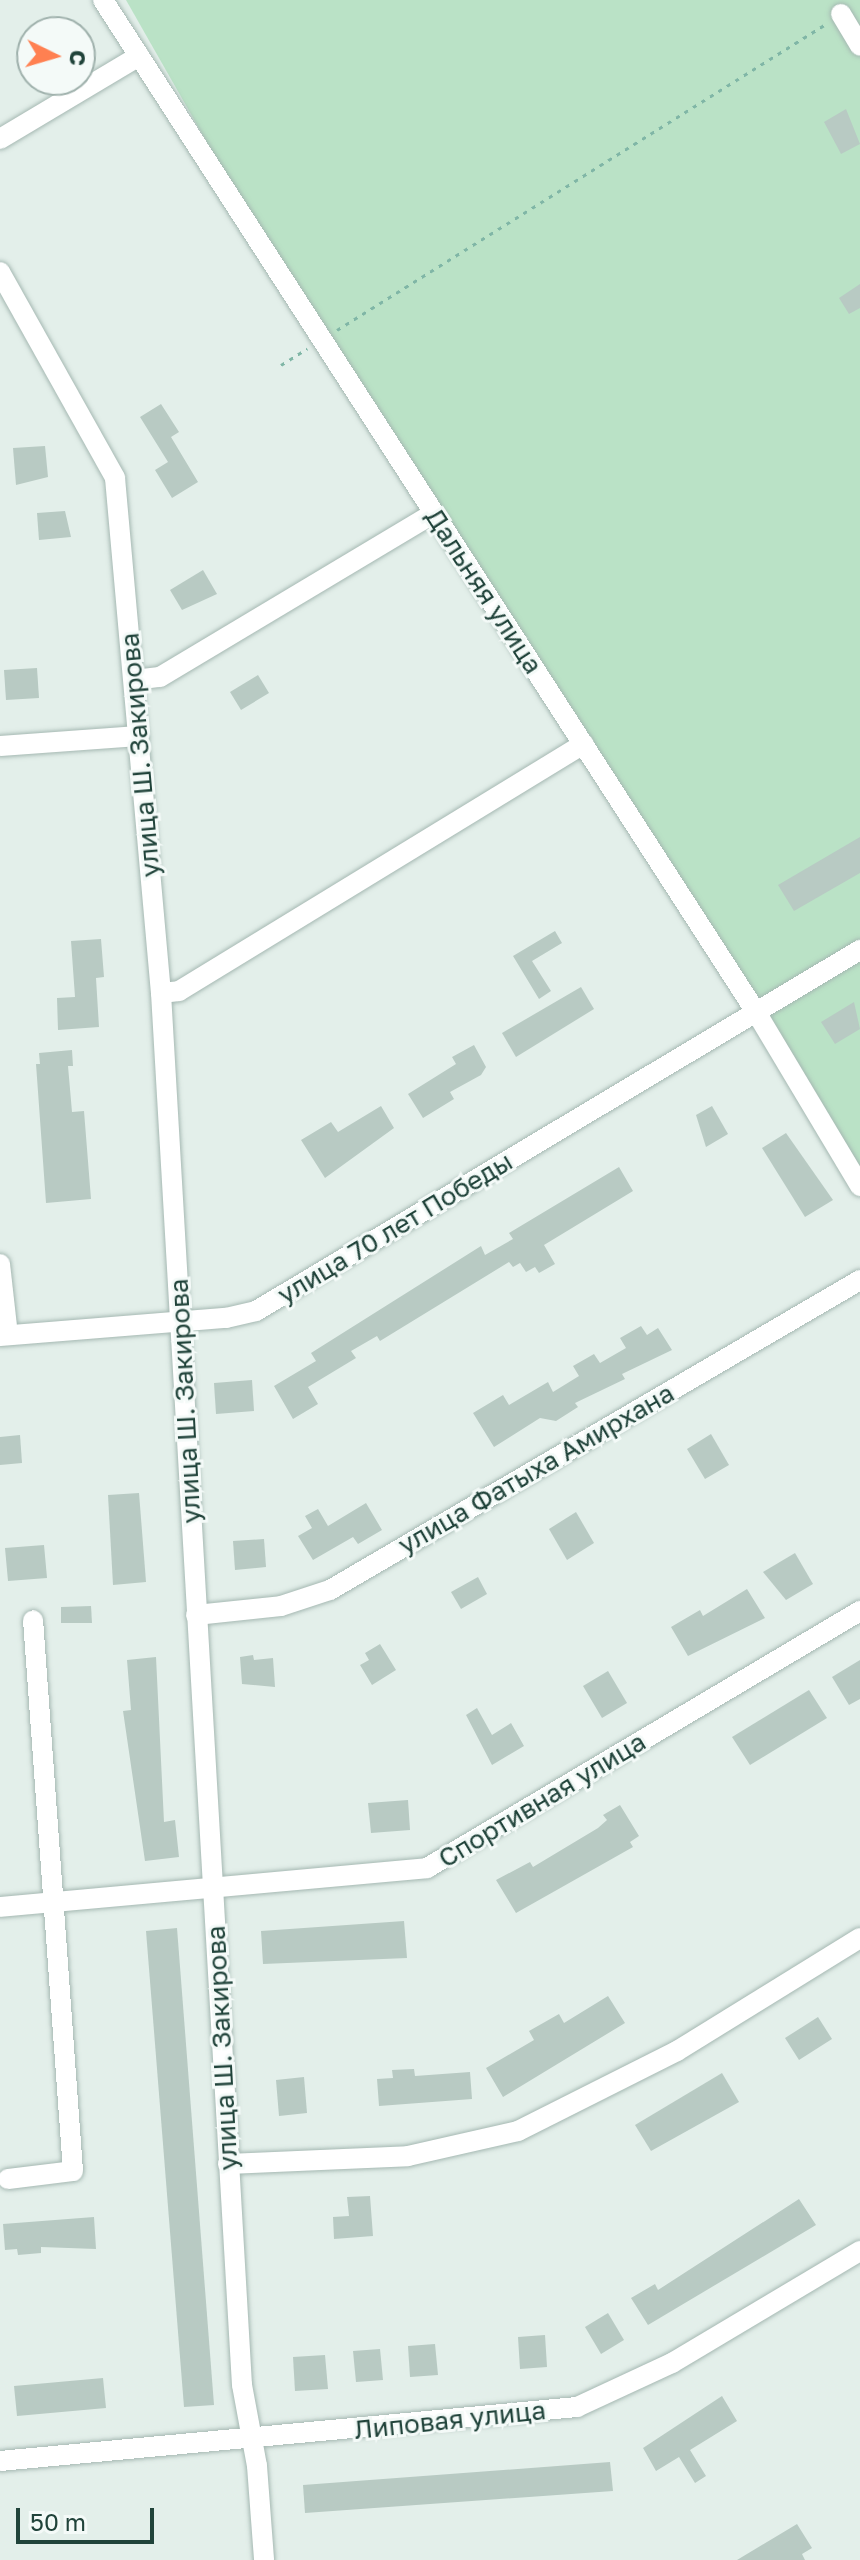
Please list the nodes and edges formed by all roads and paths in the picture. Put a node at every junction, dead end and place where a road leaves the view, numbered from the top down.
1 (103, 0) edge
2 (841, 14) joint
3 (860, 46) edge
4 (139, 56) junction
5 (0, 139) edge
6 (0, 272) edge
7 (322, 339) junction
8 (281, 365) dead end
9 (434, 513) junction
10 (134, 680) junction
11 (139, 736) junction
12 (583, 744) junction
13 (0, 746) edge
14 (860, 950) edge
15 (161, 993) junction
16 (756, 1012) junction
17 (860, 1186) edge
18 (0, 1264) edge
19 (860, 1280) edge
20 (180, 1322) junction
21 (4, 1336) edge
22 (860, 1611) edge
23 (196, 1615) junction
24 (33, 1620) dead end
25 (214, 1891) junction
26 (53, 1903) junction
27 (0, 1907) edge
28 (860, 1938) edge
29 (228, 2164) junction
30 (8, 2179) dead end
31 (860, 2251) edge
32 (251, 2437) junction
33 (0, 2461) edge
34 (264, 2560) edge

1 - 4 street, Дальняя улица
2 - 3 street
2 - 7 path
4 - 5 street
4 - 7 street, Дальняя улица
6 - 10 street, улица Ш. Закирова
7 - 8 path
7 - 9 street, Дальняя улица
9 - 10 street
9 - 12 street, Дальняя улица
10 - 11 street, улица Ш. Закирова
11 - 13 street
11 - 15 street, улица Ш. Закирова
12 - 15 street
12 - 16 street, Дальняя улица
14 - 16 street, улица 70 лет Победы
15 - 20 street, улица Ш. Закирова
16 - 17 street, Дальняя улица
16 - 20 street, улица 70 лет Победы
18 - 21 street
19 - 23 street, улица Фатыха Амирхана
20 - 21 street, улица 70 лет Победы
20 - 23 street, улица Ш. Закирова
22 - 25 street, Спортивная улица
23 - 25 street, улица Ш. Закирова
24 - 26 street
25 - 26 street, Спортивная улица
25 - 29 street, улица Ш. Закирова
26 - 27 street, Спортивная улица
26 - 30 street
28 - 29 street
29 - 32 street, улица Ш. Закирова
31 - 32 street, Липовая улица
32 - 33 street, Липовая улица
32 - 34 street, улица Ш. Закирова

